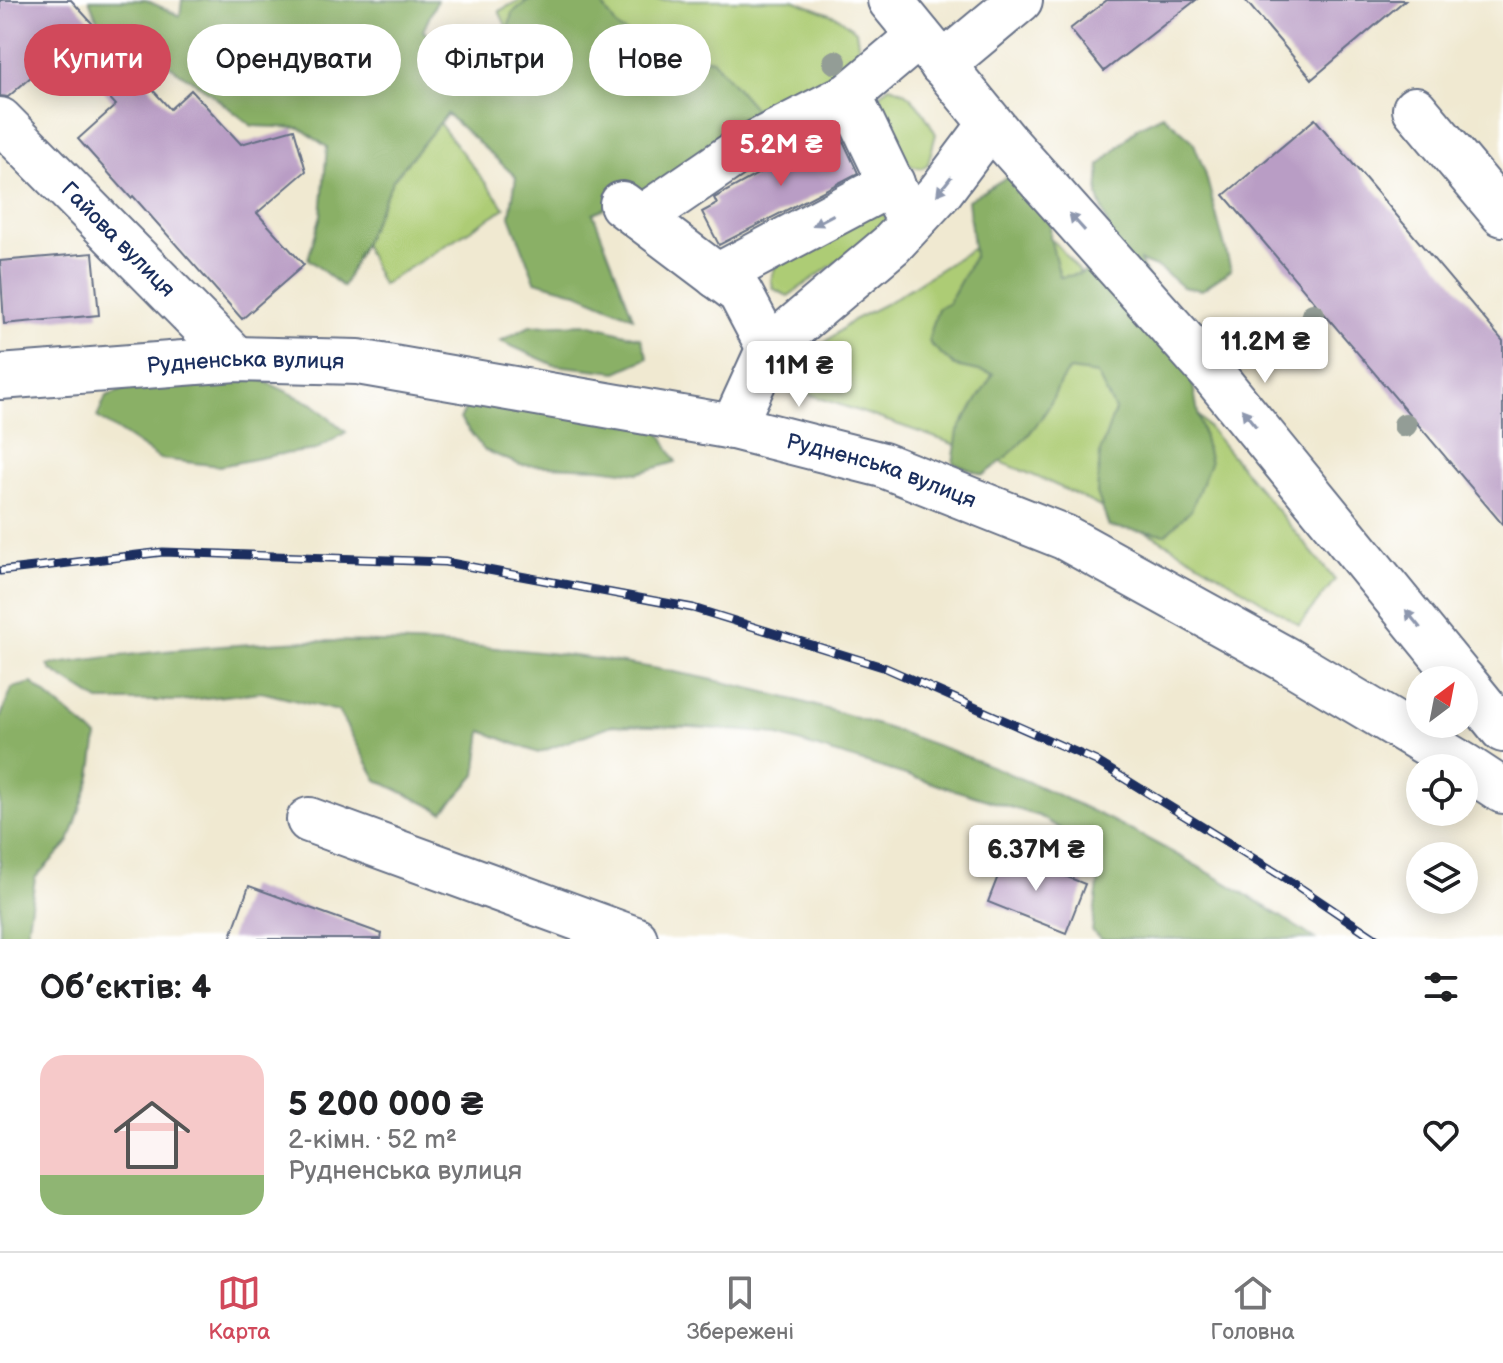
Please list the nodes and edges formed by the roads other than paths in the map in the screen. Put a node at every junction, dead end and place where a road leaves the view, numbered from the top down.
1 (890, 0) edge
2 (1020, 0) edge
3 (930, 51) junction
4 (849, 95) junction
5 (1415, 109) dead end
6 (0, 120) edge
7 (998, 133) junction
8 (892, 183) junction
9 (1503, 214) edge
10 (910, 224) junction
11 (717, 276) junction
12 (769, 348) junction
13 (236, 359) junction
14 (0, 377) edge
15 (733, 427) junction
16 (1451, 666) edge
17 (1478, 699) edge
18 (1503, 730) edge
19 (1503, 791) edge
20 (309, 820) dead end
21 (635, 939) edge

1 - 3 street
2 - 3 street
3 - 4 street
3 - 7 street
4 - 8 street
4 - 11 street
5 - 9 street
6 - 13 street, Гайова вулиця
7 -> 10 street
16 -> 7 street
8 - 10 street
8 -> 11 street
10 - 12 street
11 - 12 street
12 - 15 street
13 - 14 street, Рудненська вулиця
13 - 15 street, Рудненська вулиця
15 - 19 street, Рудненська вулиця
17 - 18 street
20 - 21 street

